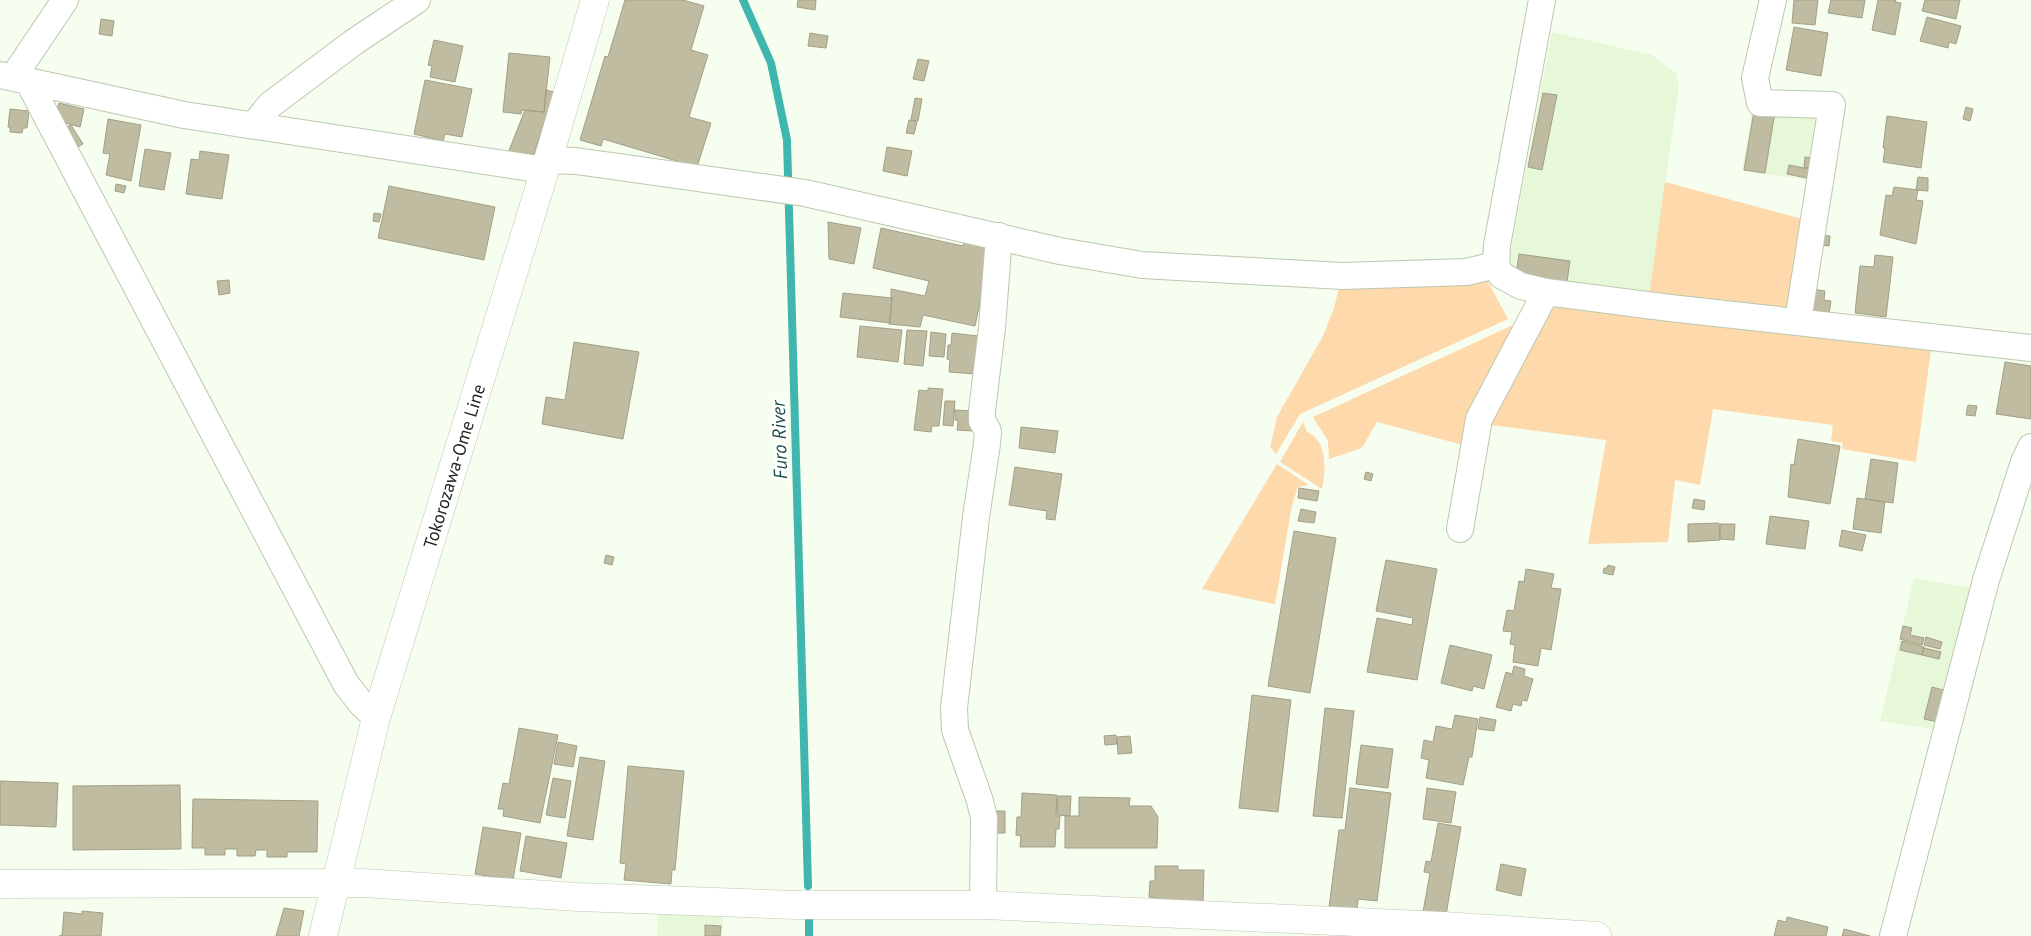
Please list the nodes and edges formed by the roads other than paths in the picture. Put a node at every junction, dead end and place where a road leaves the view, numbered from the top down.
1 (65, 0) edge
2 (417, 0) edge
3 (595, 0) edge
4 (1542, 0) edge
5 (1773, 0) edge
6 (15, 78) edge
7 (253, 126) junction
8 (546, 165) junction
9 (1000, 236) junction
10 (1496, 264) junction
11 (1546, 292) junction
12 (1798, 321) junction
13 (2031, 348) edge
14 (2029, 457) edge
15 (1460, 529) dead end
16 (376, 718) junction
17 (335, 882) junction
18 (0, 884) edge
19 (983, 905) junction
20 (323, 936) edge
21 (1597, 936) edge
22 (1893, 936) edge

1 - 6 street
2 - 7 street
3 - 8 street, Tokorozawa-Ome Line
4 - 10 street
5 - 12 street
6 - 7 street
6 - 16 street
7 - 8 street
8 - 9 street
8 - 16 street, Tokorozawa-Ome Line
9 - 10 street
9 - 19 street
10 - 11 street
11 - 12 street
11 - 15 street
12 - 13 street
14 - 22 street
16 - 17 street, Tokorozawa-Ome Line
17 - 18 street
17 - 19 street
17 - 20 street, Tokorozawa-Ome Line
19 - 21 street

